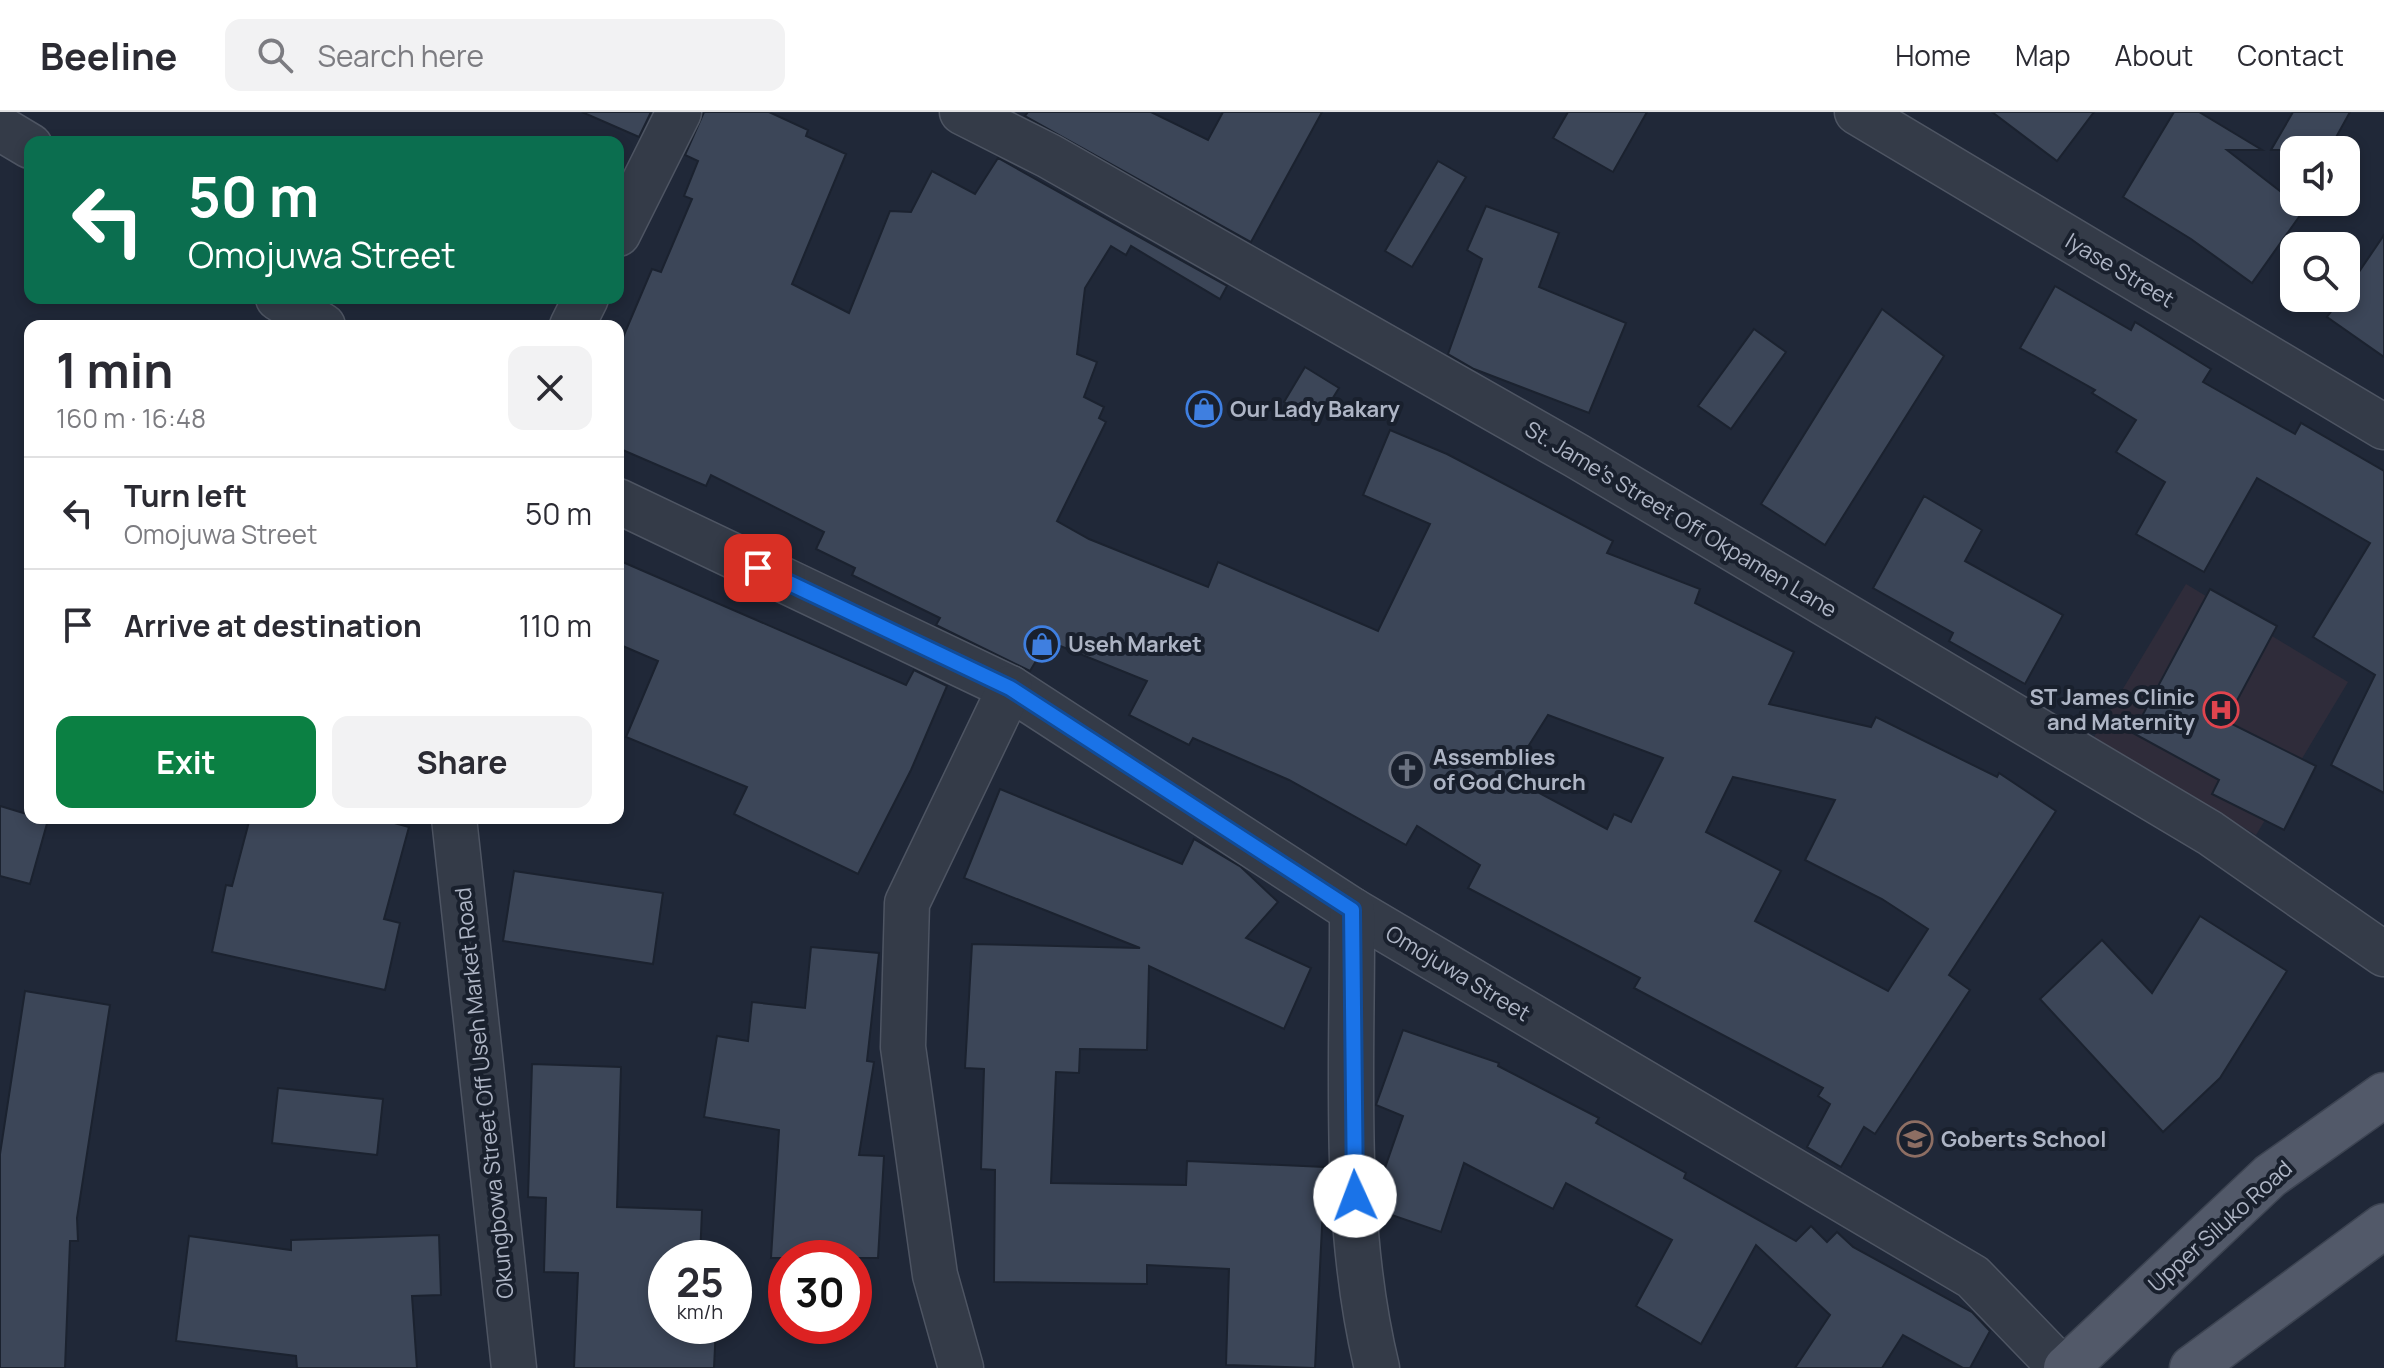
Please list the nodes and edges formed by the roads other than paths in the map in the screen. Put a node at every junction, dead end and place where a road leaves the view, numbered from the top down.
1 (679, 112) edge
2 (962, 112) edge
3 (1857, 112) edge
4 (0, 128) edge
5 (24, 142) edge
6 (624, 222) edge
7 (288, 304) edge
8 (313, 320) edge
9 (2384, 427) edge
10 (624, 504) edge
11 (1010, 688) junction
12 (455, 824) edge
13 (1352, 910) junction
14 (2384, 954) edge
15 (2384, 1095) edge
16 (2384, 1226) edge
17 (514, 1368) edge
18 (961, 1368) edge
19 (1377, 1368) edge
20 (2064, 1368) edge
21 (2192, 1368) edge

1 - 6 street
2 - 14 street, St. Jame's Street Off Okpamen Lane
3 - 9 street, Iyase Street
4 - 5 street
7 - 8 street
10 - 11 street, Omojuwa Street
11 - 13 street, Omojuwa Street
11 - 18 street
12 - 17 street, Okungbowa Street Off Useh Market Road
13 - 19 street
13 - 20 street, Omojuwa Street
15 - 20 main road, Upper Siluko Road
16 - 21 main road

